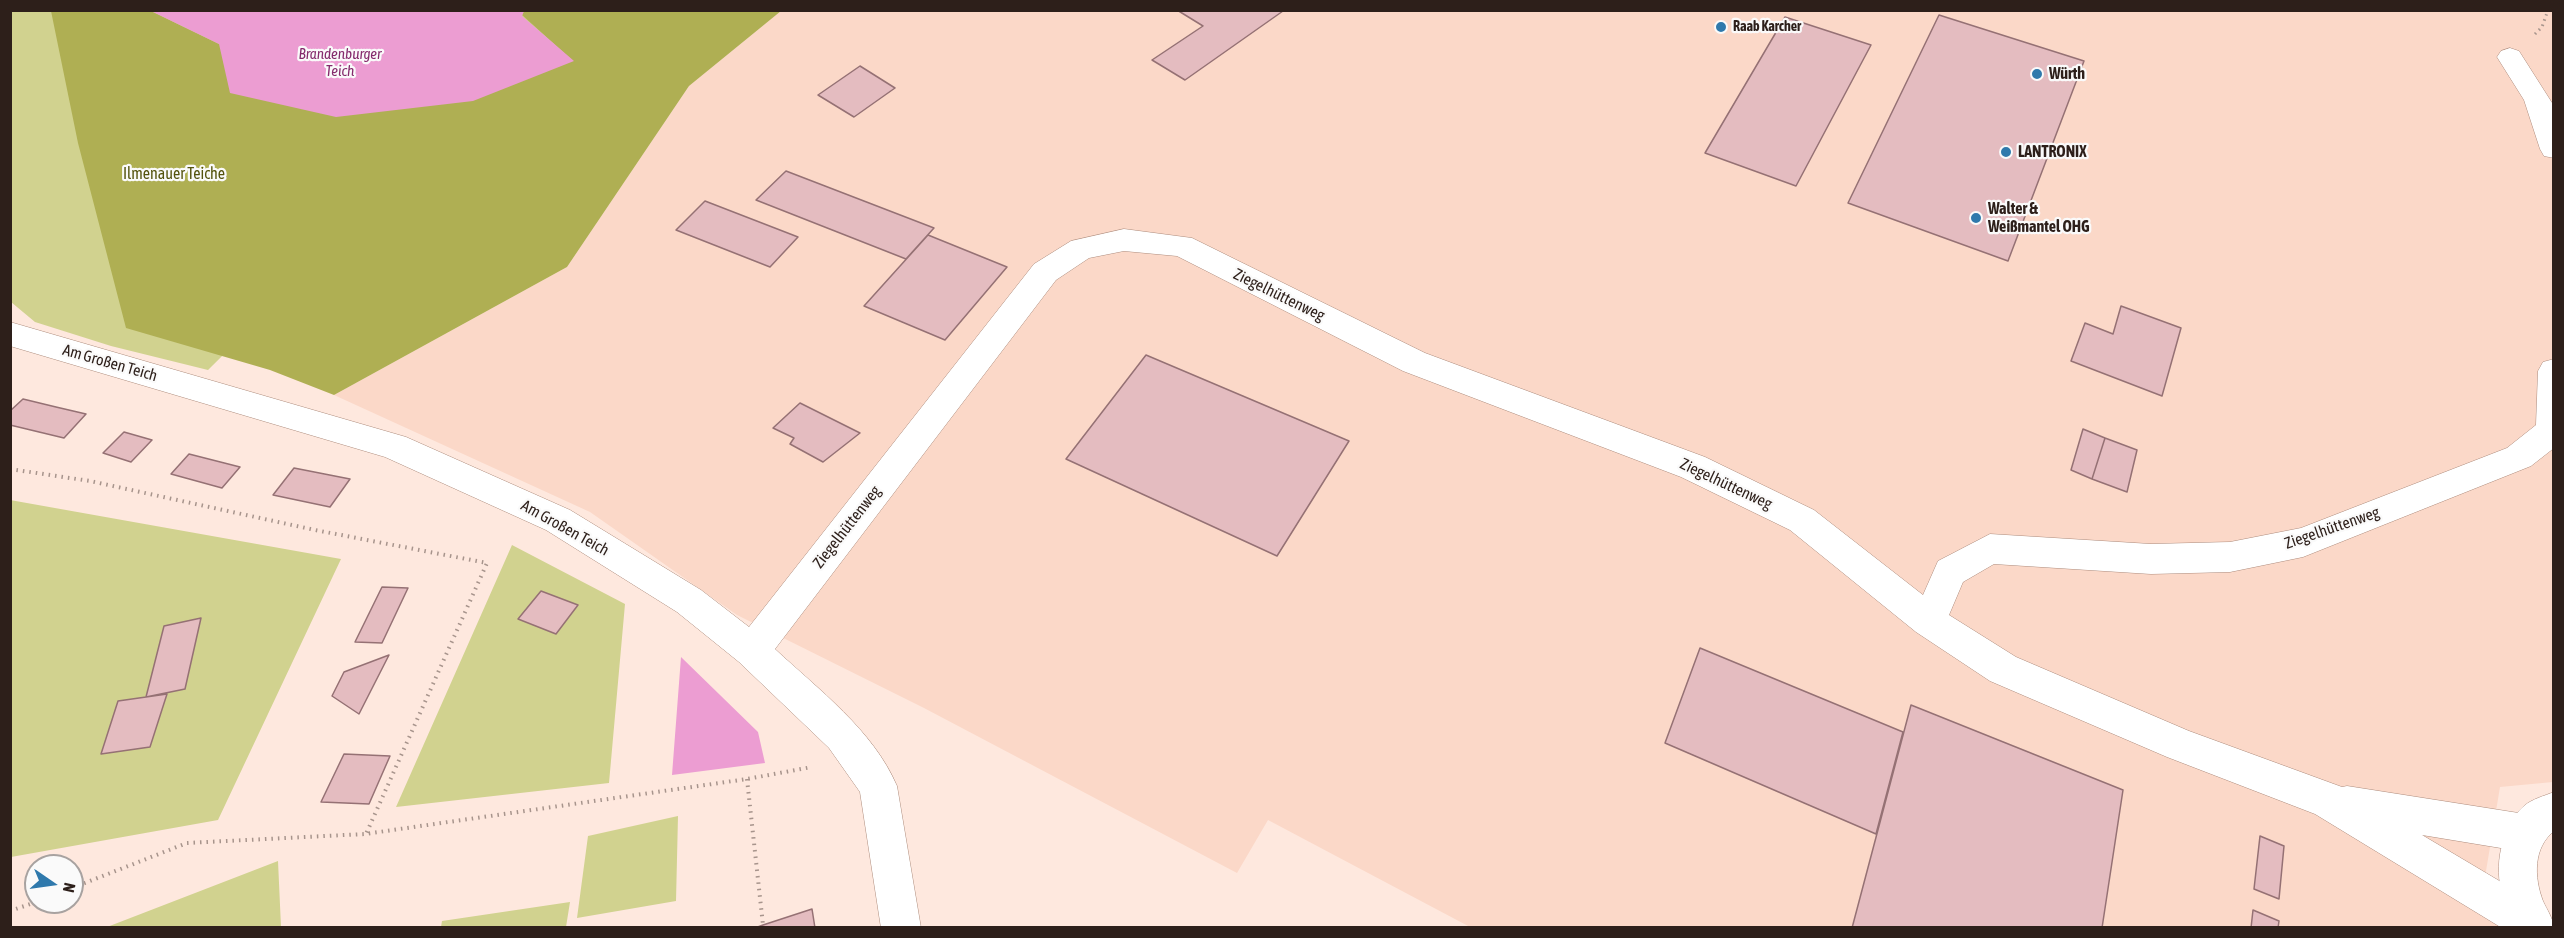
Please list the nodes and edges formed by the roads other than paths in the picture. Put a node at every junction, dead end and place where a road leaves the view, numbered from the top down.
1 (2510, 57) dead end
2 (2553, 149) edge
3 (10, 334) edge
4 (2553, 371) edge
5 (1929, 621) junction
6 (752, 651) junction
7 (2328, 800) junction
8 (2539, 822) edge
9 (2533, 925) edge
10 (901, 927) edge

1 - 2 street
3 - 6 street, Am Großen Teich
4 - 5 street, Ziegelhüttenweg
5 - 6 street, Ziegelhüttenweg
5 - 7 street, Ziegelhüttenweg
6 - 10 street, Am Großen Teich
7 - 8 street, Ziegelhüttenweg
7 - 9 street, Ziegelhüttenweg
8 - 9 street

